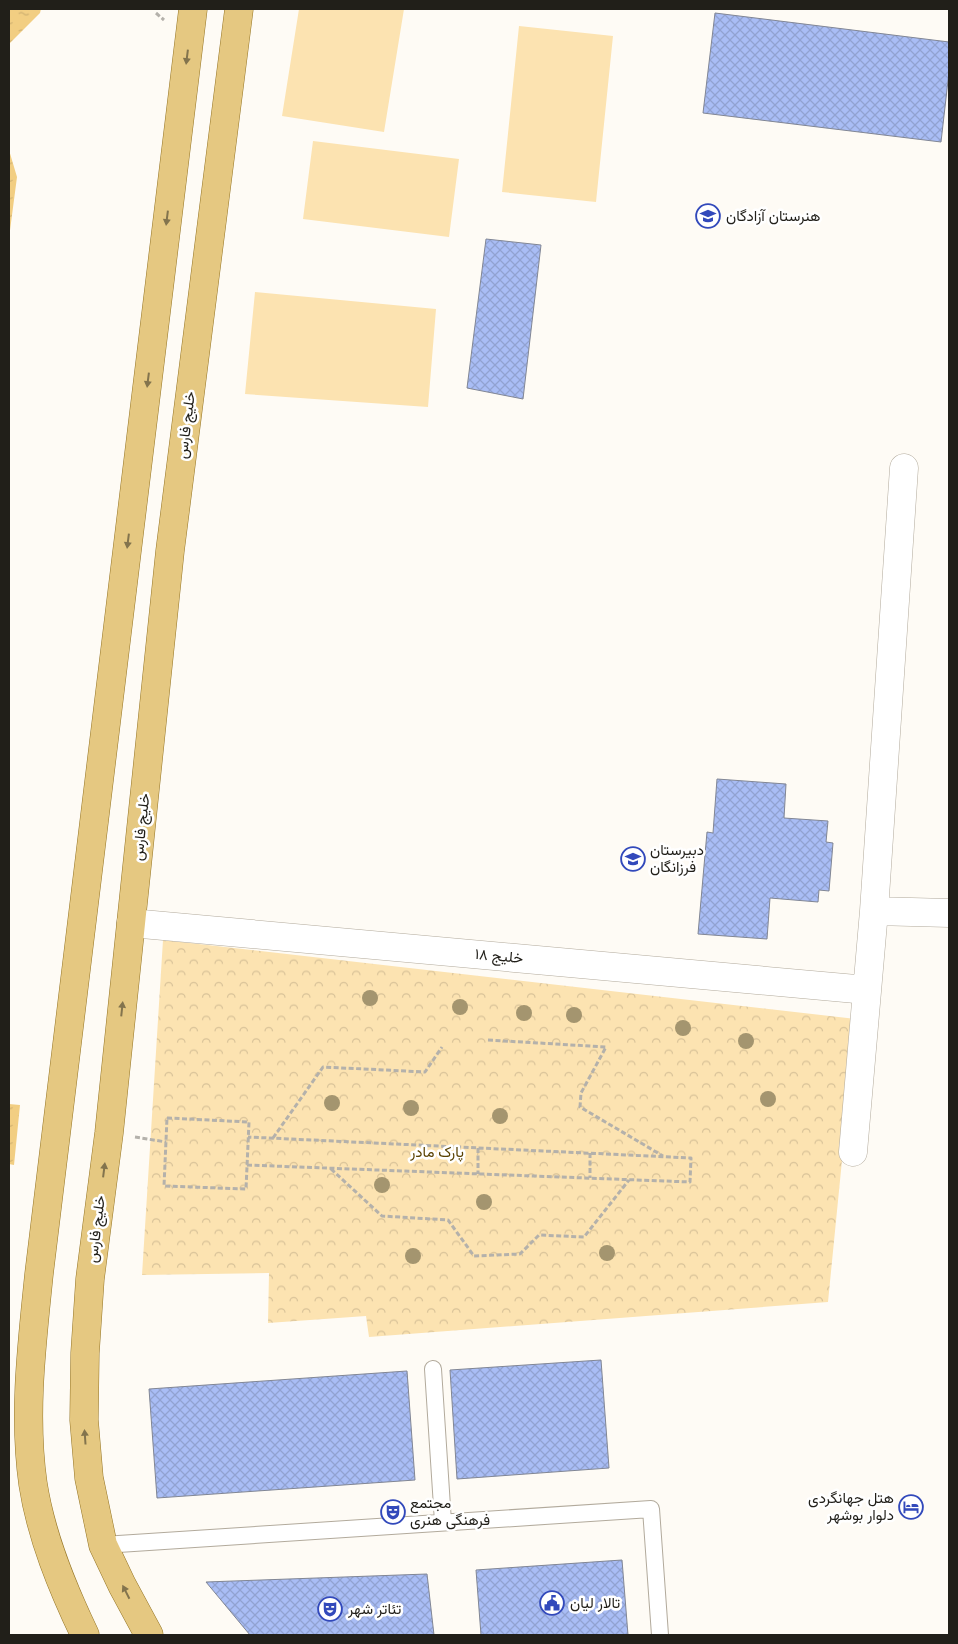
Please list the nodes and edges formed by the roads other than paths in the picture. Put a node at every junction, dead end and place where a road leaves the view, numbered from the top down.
1 (193, 9) edge
2 (239, 9) edge
3 (904, 468) dead end
4 (874, 911) junction
5 (949, 913) edge
6 (131, 923) junction
7 (867, 990) junction
8 (853, 1152) dead end
9 (433, 1369) dead end
10 (443, 1522) junction
11 (103, 1544) junction
12 (84, 1635) edge
13 (149, 1635) edge
14 (660, 1635) edge

1 -> 12 main road
2 - 6 main road, خلیج فارس
3 - 4 street
4 - 5 street
4 - 7 street
6 - 7 street, خلیج ۱۸
11 -> 6 main road, خلیج فارس
7 - 8 street
9 - 10 lane
10 - 11 lane
10 - 14 lane
13 -> 11 main road, خلیج فارس

